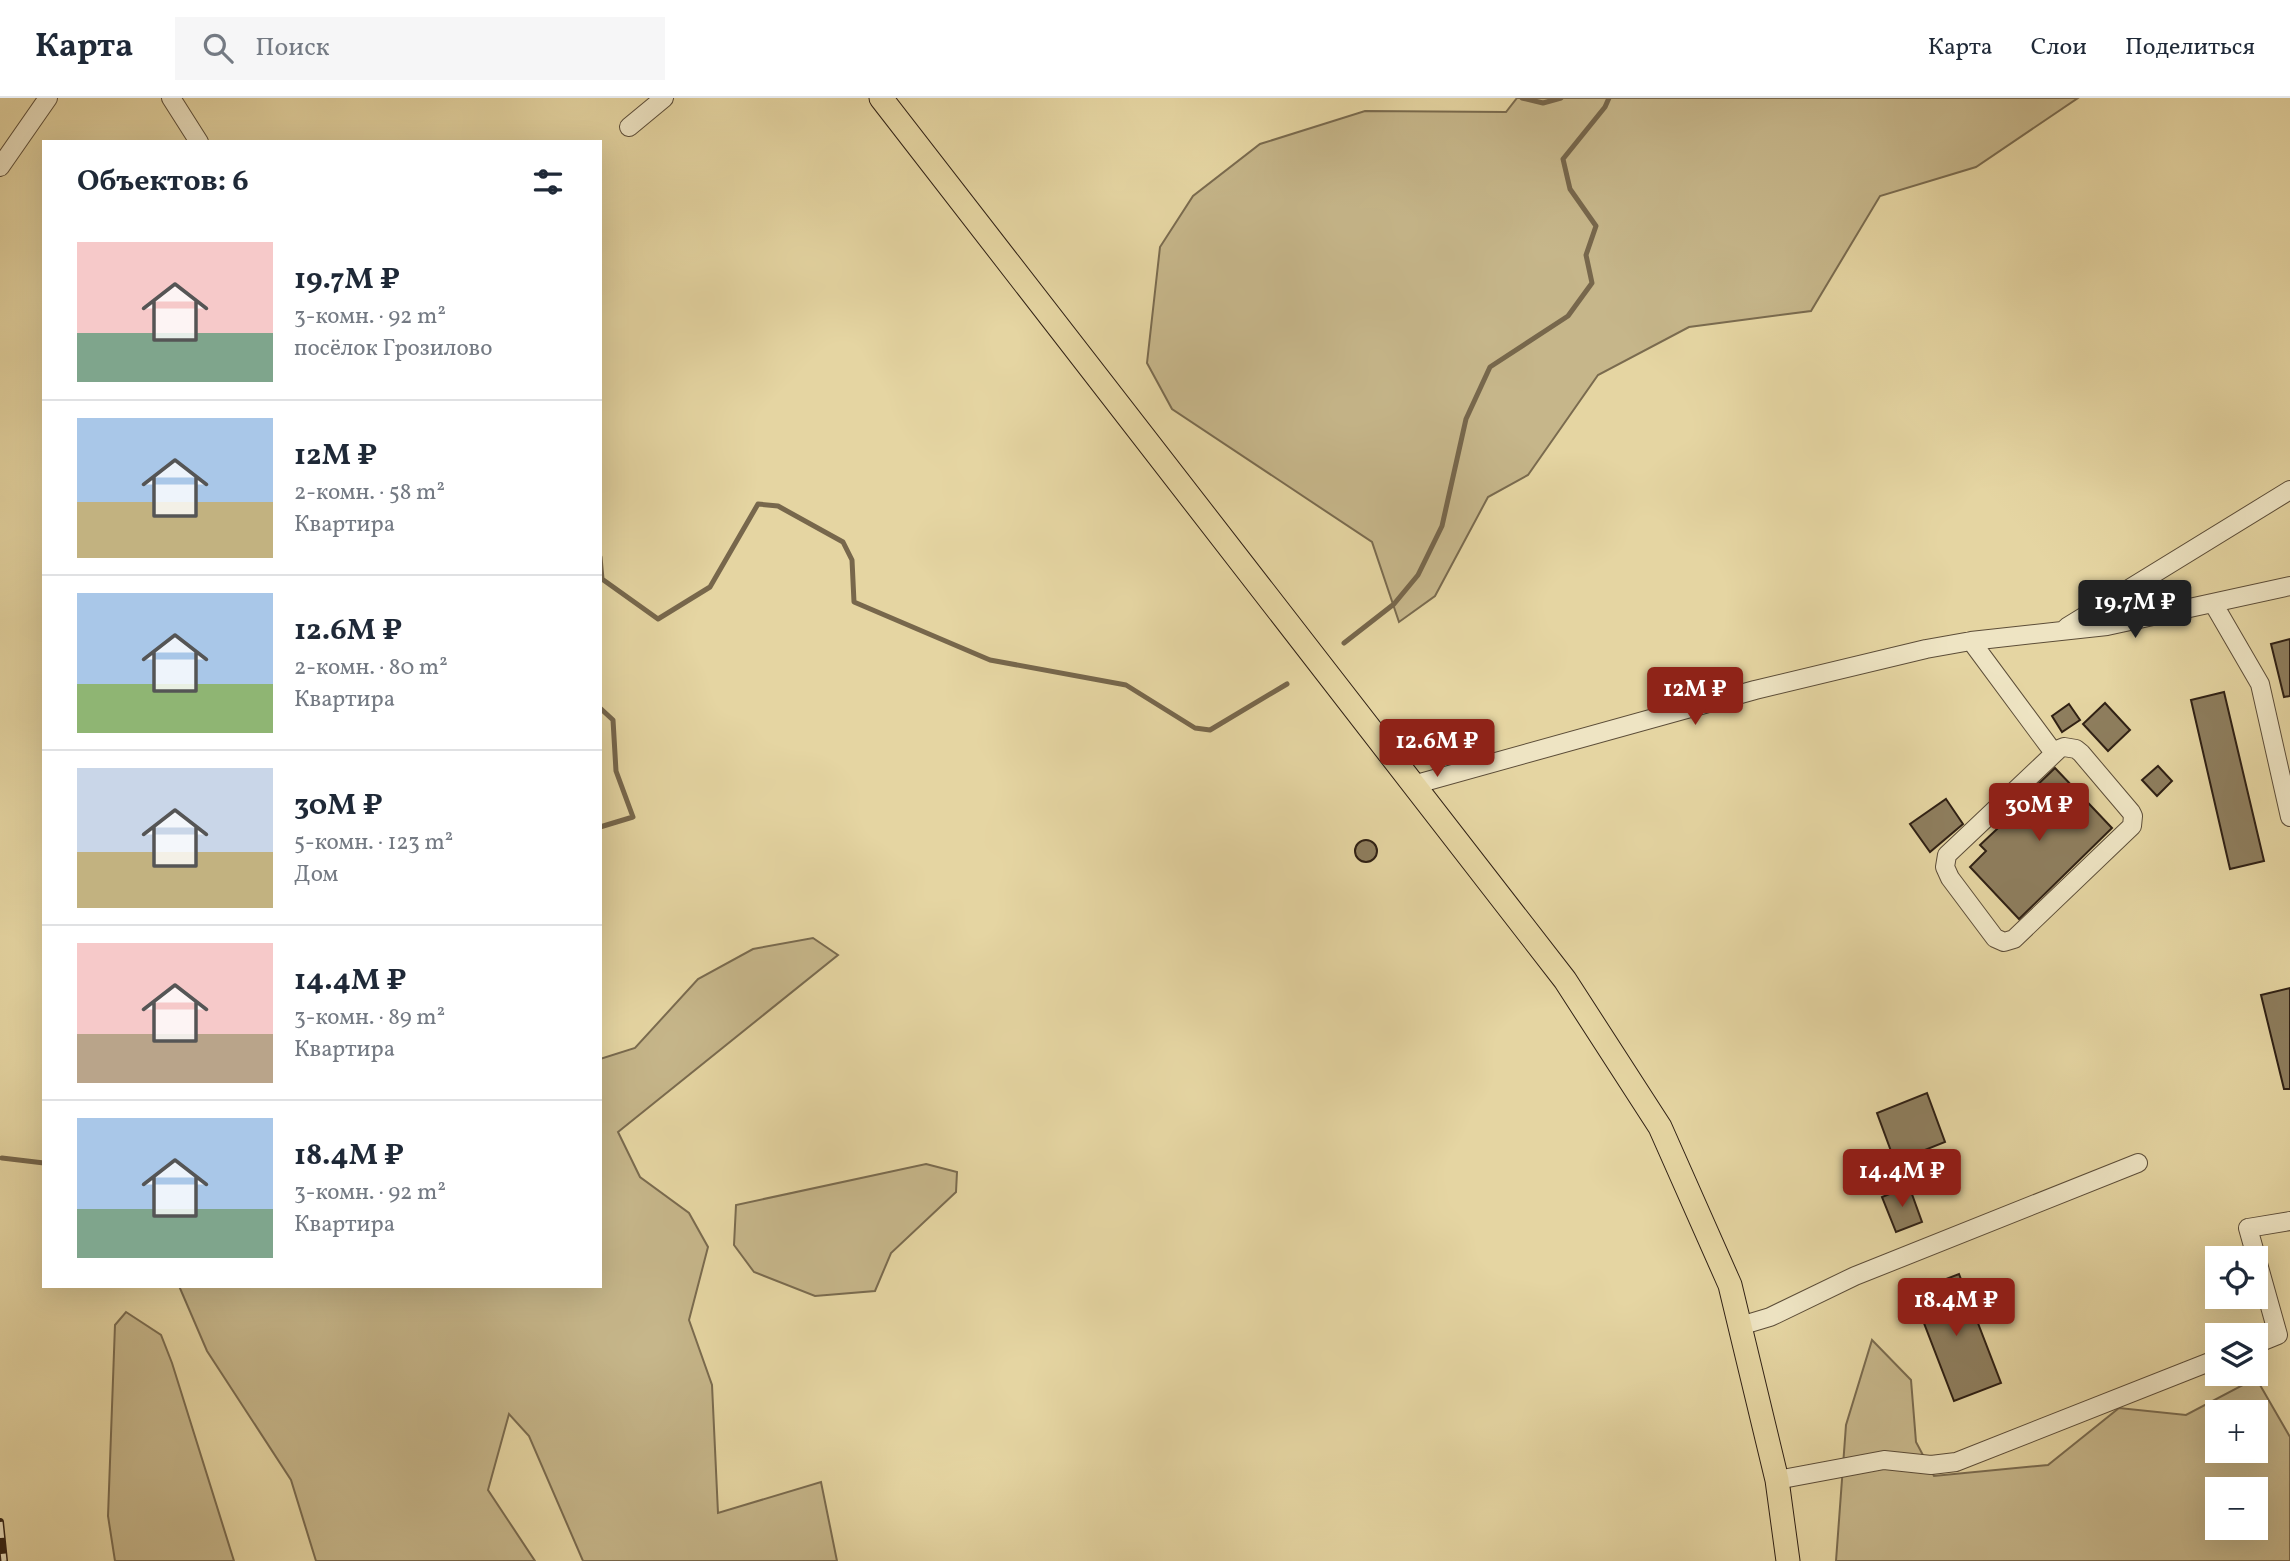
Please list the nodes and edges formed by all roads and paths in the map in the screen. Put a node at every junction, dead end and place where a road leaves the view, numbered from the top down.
1 (48, 98) edge
2 (171, 98) edge
3 (664, 98) edge
4 (881, 98) edge
5 (629, 127) dead end
6 (199, 140) edge
7 (0, 167) edge
8 (2290, 489) edge
9 (2290, 586) edge
10 (2213, 603) junction
11 (2060, 631) junction
12 (1971, 641) junction
13 (2054, 753) junction
14 (1413, 785) junction
15 (2290, 817) edge
16 (2138, 1163) dead end
17 (2290, 1221) edge
18 (1740, 1326) junction
19 (2268, 1339) edge
20 (2205, 1364) edge
21 (1777, 1480) junction
22 (1788, 1561) edge

1 - 7 street
2 - 6 street
3 - 5 street
4 - 14 main road
8 - 11 street
9 - 10 street
10 - 11 street
10 - 15 street
11 - 12 street
12 - 13 street
12 - 14 street
13 - 13 street
14 - 18 main road
16 - 18 street
17 - 19 street
18 - 21 main road
20 - 21 street
21 - 22 main road

